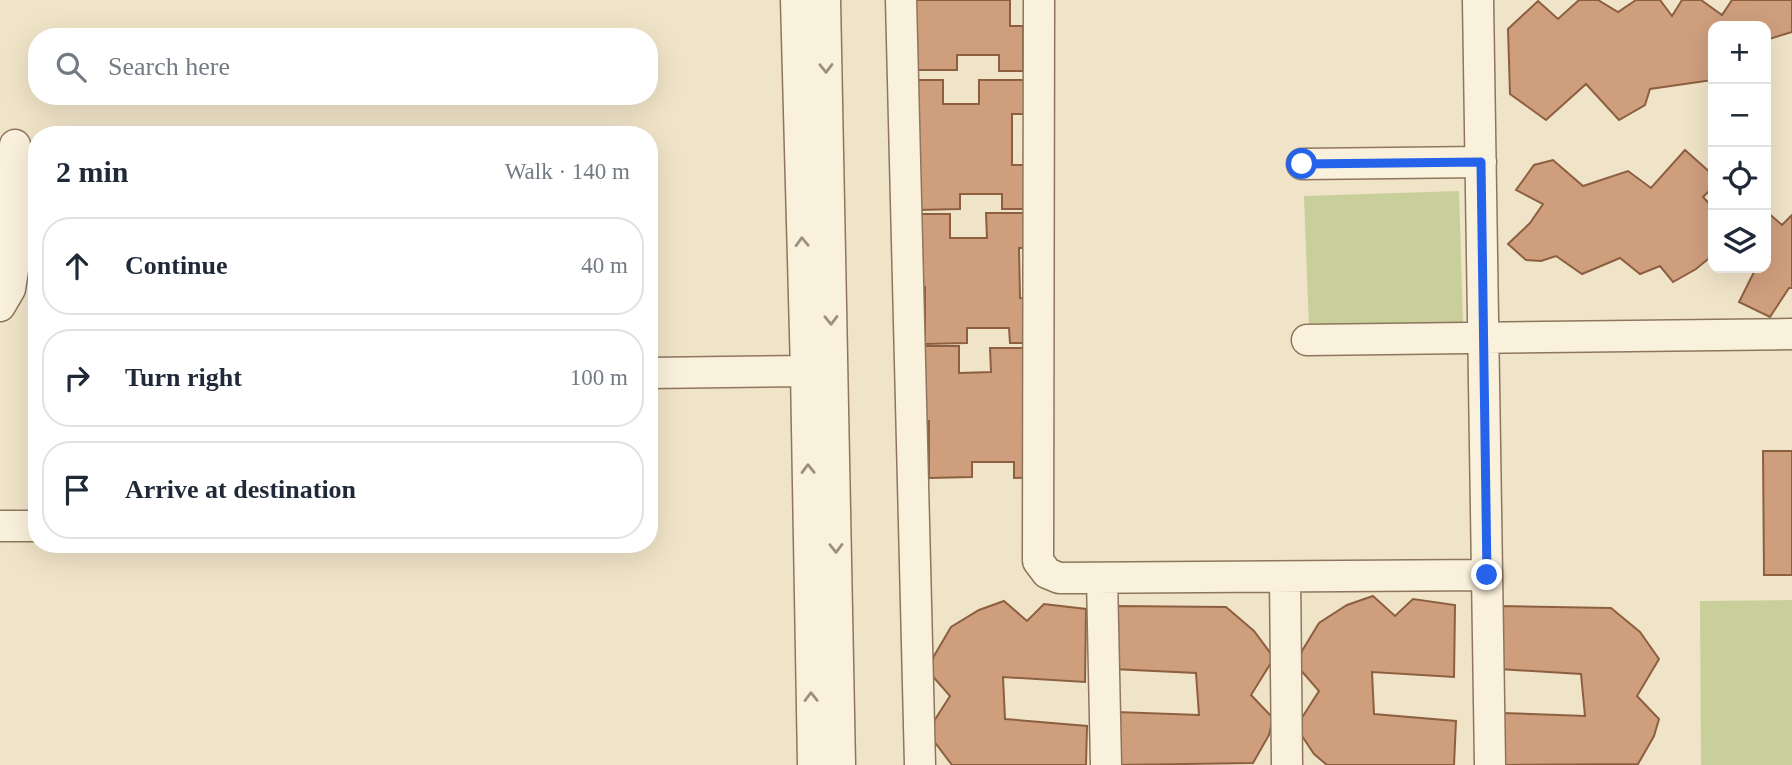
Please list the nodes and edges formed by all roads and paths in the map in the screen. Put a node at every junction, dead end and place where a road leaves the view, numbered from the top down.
1 (796, 0) edge
2 (825, 0) edge
3 (901, 0) edge
4 (1039, 0) edge
5 (1478, 0) edge
6 (15, 145) dead end
7 (814, 149) junction
8 (1481, 162) junction
9 (1302, 164) dead end
10 (0, 306) edge
11 (1792, 334) edge
12 (1484, 338) junction
13 (1307, 340) dead end
14 (806, 371) junction
15 (658, 373) edge
16 (0, 526) edge
17 (28, 526) edge
18 (1487, 575) junction
19 (1285, 577) junction
20 (1102, 578) junction
21 (813, 765) edge
22 (840, 765) edge
23 (920, 765) edge
24 (1106, 765) edge
25 (1287, 765) edge
26 (1490, 765) edge

1 - 7 street
2 -> 7 street
3 - 23 street
4 - 20 street
5 - 8 street
6 - 10 street
14 -> 7 street
7 -> 22 street
8 - 9 street
8 - 12 street
11 - 12 street
12 - 13 street
12 - 18 street
14 - 15 street
21 -> 14 street
16 - 17 street
18 - 19 street
18 - 26 street
19 - 20 street
19 - 25 street
20 - 24 street

